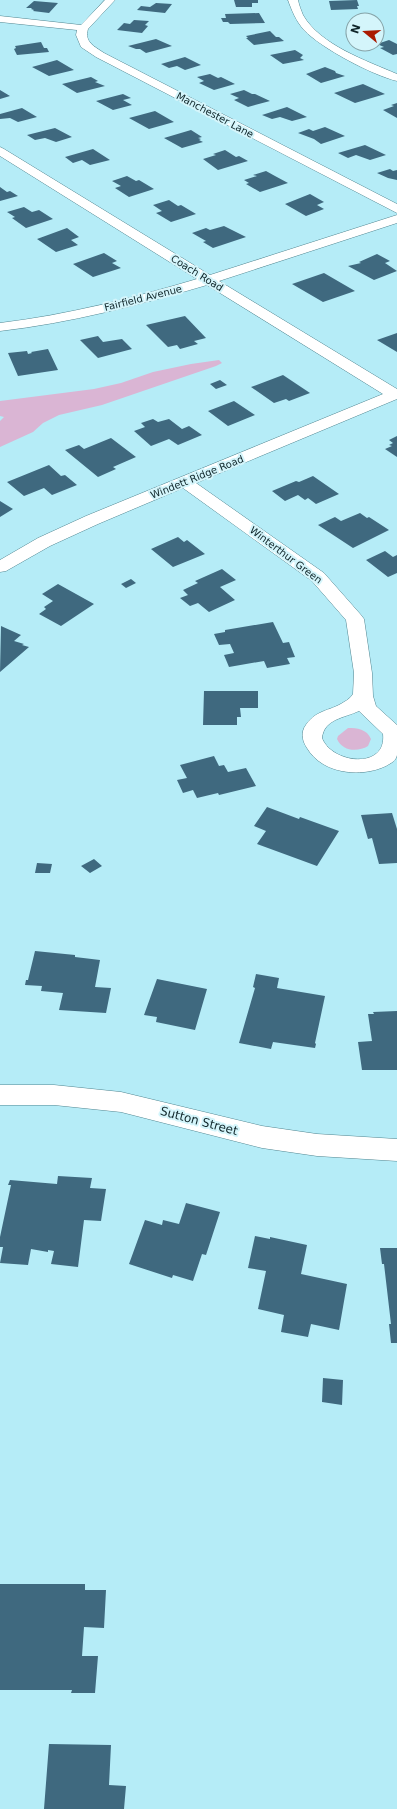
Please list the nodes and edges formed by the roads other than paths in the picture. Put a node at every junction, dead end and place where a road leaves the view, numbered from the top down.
1 (110, 0) edge
2 (293, 0) edge
3 (0, 19) edge
4 (83, 28) junction
5 (397, 78) edge
6 (0, 151) edge
7 (397, 209) edge
8 (397, 218) edge
9 (209, 280) junction
10 (0, 327) edge
11 (395, 394) edge
12 (185, 482) junction
13 (0, 567) edge
14 (363, 696) dead end
15 (0, 1095) edge
16 (397, 1150) edge

1 - 4 street
2 - 5 street
3 - 4 street
4 - 7 street, Manchester Lane
6 - 9 street, Coach Road
8 - 9 street, Fairfield Avenue
9 - 10 street, Fairfield Avenue
9 - 11 street, Coach Road
11 - 12 street, Windett Ridge Road
12 - 13 street, Windett Ridge Road
12 - 14 street, Winterthur Green
15 - 16 street, Sutton Street

